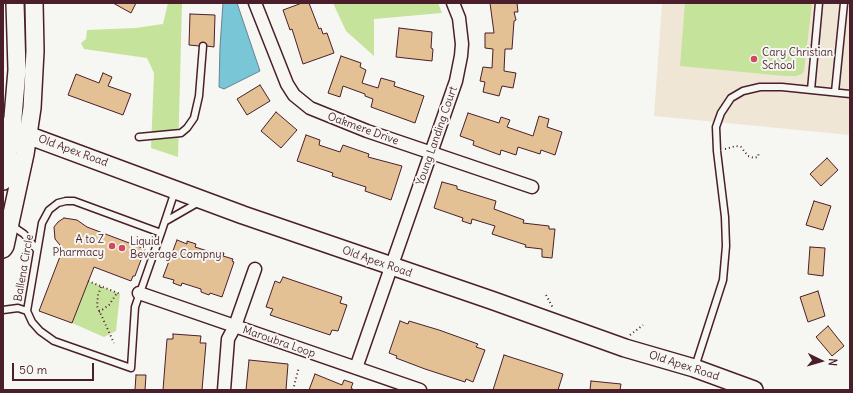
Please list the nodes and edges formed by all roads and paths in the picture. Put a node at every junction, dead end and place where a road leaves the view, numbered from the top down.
1 (15, 3) edge
2 (34, 3) edge
3 (255, 3) edge
4 (453, 3) edge
5 (819, 3) edge
6 (844, 3) edge
7 (203, 46) dead end
8 (811, 90) junction
9 (835, 92) junction
10 (850, 94) edge
11 (7, 127) edge
12 (29, 135) junction
13 (139, 137) dead end
14 (725, 149) dead end
15 (759, 152) dead end
16 (431, 153) junction
17 (3, 181) edge
18 (532, 187) dead end
19 (176, 189) junction
20 (202, 200) junction
21 (166, 221) junction
22 (10, 224) junction
23 (161, 233) junction
24 (3, 249) edge
25 (37, 250) junction
26 (391, 267) junction
27 (255, 269) dead end
28 (88, 281) dead end
29 (101, 287) junction
30 (139, 293) junction
31 (3, 310) edge
32 (27, 311) junction
33 (99, 312) junction
34 (235, 326) junction
35 (114, 343) dead end
36 (298, 367) dead end
37 (356, 368) junction
38 (694, 368) junction
39 (224, 390) edge
40 (293, 390) edge
41 (420, 390) edge
42 (754, 390) edge

1 - 11 main road
2 - 12 main road
3 - 16 street, Oakmere Drive
4 - 16 street, Young Landing Court
5 - 8 lane
6 - 9 lane
7 - 13 lane
8 - 9 lane
8 - 38 lane
9 - 10 lane
11 - 12 main road, Old Apex Road
11 - 17 main road
12 - 19 main road, Old Apex Road
12 - 22 main road
14 - 15 path
16 - 18 street, Oakmere Drive
16 - 26 street, Young Landing Court
19 - 20 main road, Old Apex Road
19 - 21 lane, Ballena Circle
20 - 21 lane
20 - 26 main road, Old Apex Road
21 - 23 lane, Ballena Circle
22 - 24 main road
22 - 25 lane
23 - 25 lane, Ballena Circle
23 - 30 lane, Ballena Circle
25 - 32 lane, Ballena Circle
26 - 37 street, Young Landing Court
26 - 38 main road, Old Apex Road
27 - 34 street
28 - 29 path
29 - 33 path
29 - 33 path
30 - 32 lane, Ballena Circle
30 - 34 street, Maroubra Loop
31 - 32 lane
33 - 35 path
34 - 37 street, Maroubra Loop
34 - 39 street
36 - 40 path
37 - 41 street, Maroubra Loop
38 - 42 main road, Old Apex Road

